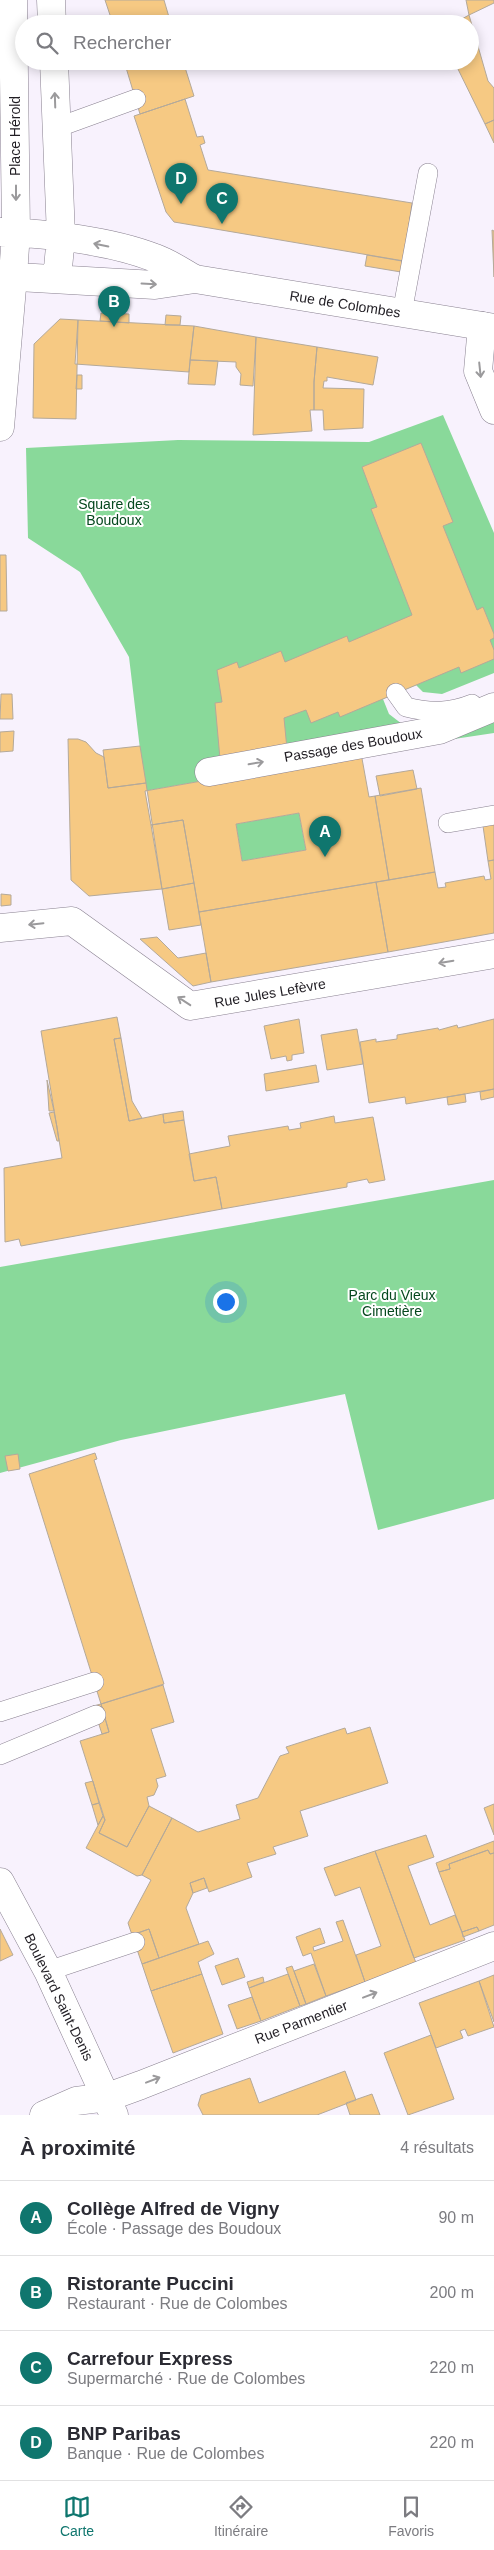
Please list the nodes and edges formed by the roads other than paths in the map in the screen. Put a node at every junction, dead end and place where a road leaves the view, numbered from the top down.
1 (13, 0) edge
2 (51, 0) edge
3 (52, 15) edge
4 (54, 70) edge
5 (136, 99) dead end
6 (56, 128) junction
7 (428, 173) dead end
8 (8, 232) edge
9 (61, 236) junction
10 (6, 276) edge
11 (57, 279) junction
12 (195, 280) junction
13 (402, 313) junction
14 (488, 328) edge
15 (494, 410) edge
16 (0, 427) edge
17 (396, 693) dead end
18 (494, 695) edge
19 (494, 707) edge
20 (208, 772) dead end
21 (494, 815) edge
22 (448, 823) dead end
23 (0, 928) edge
24 (494, 954) edge
25 (94, 1682) dead end
26 (0, 1712) edge
27 (96, 1715) dead end
28 (0, 1755) edge
29 (0, 1882) edge
30 (135, 1942) dead end
31 (494, 1946) edge
32 (48, 1970) junction
33 (111, 2106) edge
34 (44, 2115) edge

1 -> 8 street, Place Hérold
2 - 3 street
6 -> 4 street
5 - 6 lane
6 - 9 street
7 - 13 lane
8 - 9 street, Rue de Colombes
8 - 10 street, Place Hérold
9 - 11 street
12 -> 9 street, Rue de Colombes
10 - 11 street, Rue de Colombes
10 - 16 street, Place Hérold
11 -> 12 street, Rue de Colombes
12 - 13 street, Rue de Colombes
13 - 14 street, Rue de Colombes
14 -> 15 street
17 - 18 lane
20 -> 19 street, Passage des Boudoux
21 - 22 lane
24 -> 23 street, Rue Jules Lefèvre
25 - 26 lane
27 - 28 lane
29 - 32 street, Boulevard Saint-Denis
30 - 32 lane
33 -> 31 street, Rue Parmentier
32 - 33 street, Boulevard Saint-Denis
33 - 34 street, Rue Parmentier

